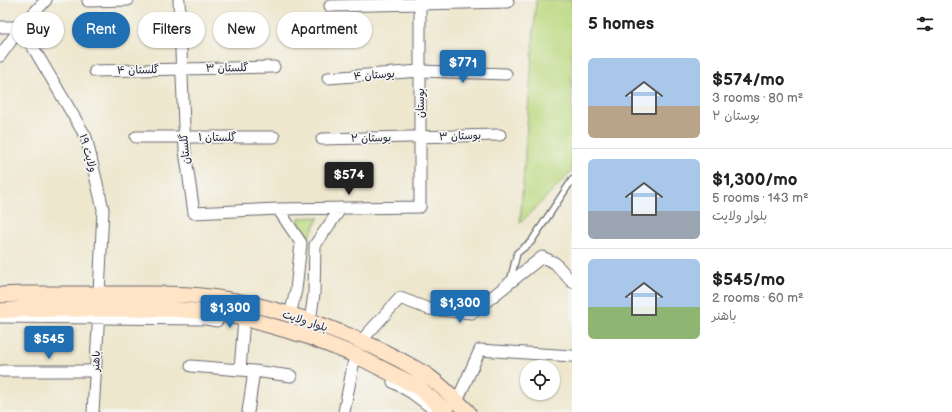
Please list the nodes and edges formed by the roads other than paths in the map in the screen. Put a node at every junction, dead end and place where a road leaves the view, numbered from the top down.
1 (46, 0) edge
2 (128, 0) edge
3 (179, 0) edge
4 (88, 1) edge
5 (420, 2) edge
6 (508, 2) dead end
7 (330, 6) dead end
8 (35, 12) edge
9 (0, 27) edge
10 (12, 27) edge
11 (12, 40) edge
12 (34, 48) edge
13 (0, 56) edge
14 (274, 67) dead end
15 (181, 69) junction
16 (95, 71) dead end
17 (420, 71) junction
18 (506, 74) dead end
19 (328, 78) dead end
20 (500, 135) dead end
21 (136, 137) dead end
22 (184, 137) junction
23 (274, 137) dead end
24 (420, 137) junction
25 (322, 139) dead end
26 (572, 180) edge
27 (341, 208) junction
28 (278, 209) junction
29 (301, 243) junction
30 (315, 245) junction
31 (510, 282) junction
32 (572, 282) edge
33 (99, 294) junction
34 (0, 296) edge
35 (0, 311) edge
36 (99, 313) junction
37 (290, 315) junction
38 (0, 317) edge
39 (244, 321) junction
40 (310, 321) junction
41 (307, 336) junction
42 (361, 341) junction
43 (572, 356) edge
44 (354, 358) junction
45 (191, 366) dead end
46 (240, 370) junction
47 (2, 371) dead end
48 (96, 371) junction
49 (254, 371) junction
50 (291, 376) dead end
51 (457, 401) junction
52 (93, 412) edge
53 (248, 412) edge
54 (344, 412) edge
55 (437, 412) edge
56 (447, 412) edge
57 (468, 412) edge

1 - 8 street
2 - 4 street
3 - 15 street, گلستان
5 - 6 street
5 - 7 street
5 - 17 street, بوستان
9 - 10 street
11 - 13 street
12 - 33 street, ولایت ۱۹
14 - 15 street, گلستان ۳
15 - 16 street, گلستان ۴
15 - 22 street, گلستان
17 - 18 street, بوستان ۴
17 - 19 street, بوستان ۴
17 - 24 street, بوستان
20 - 24 street, بوستان ۳
21 - 22 street, گلستان ۱
22 - 23 street, گلستان ۱
22 - 28 street, گلستان
24 - 25 street, بوستان ۲
24 - 27 street, بوستان
26 - 31 lane
27 - 28 street
27 - 30 street
28 - 29 street
29 - 30 street
29 - 37 street
30 - 40 street
31 - 32 street
31 - 42 street
33 - 34 main road, بلوار ولایت
33 - 37 main road, بلوار ولایت
35 - 36 main road, بلوار ولایت
36 - 38 street
36 - 39 main road, بلوار ولایت
36 - 48 street, باهنر
37 - 40 main road, بلوار ولایت
39 - 41 main road, بلوار ولایت
39 - 44 street
39 - 46 street
40 - 41 main road
40 - 42 main road, بلوار ولایت
41 - 44 main road, بلوار ولایت
42 - 51 main road, بلوار ولایت
43 - 51 street
44 - 54 street
44 - 55 street
44 - 56 main road, بلوار ولایت
45 - 46 street
46 - 49 street
47 - 48 street
48 - 52 street, باهنر
49 - 50 street
49 - 53 street
51 - 57 main road, بلوار ولایت

